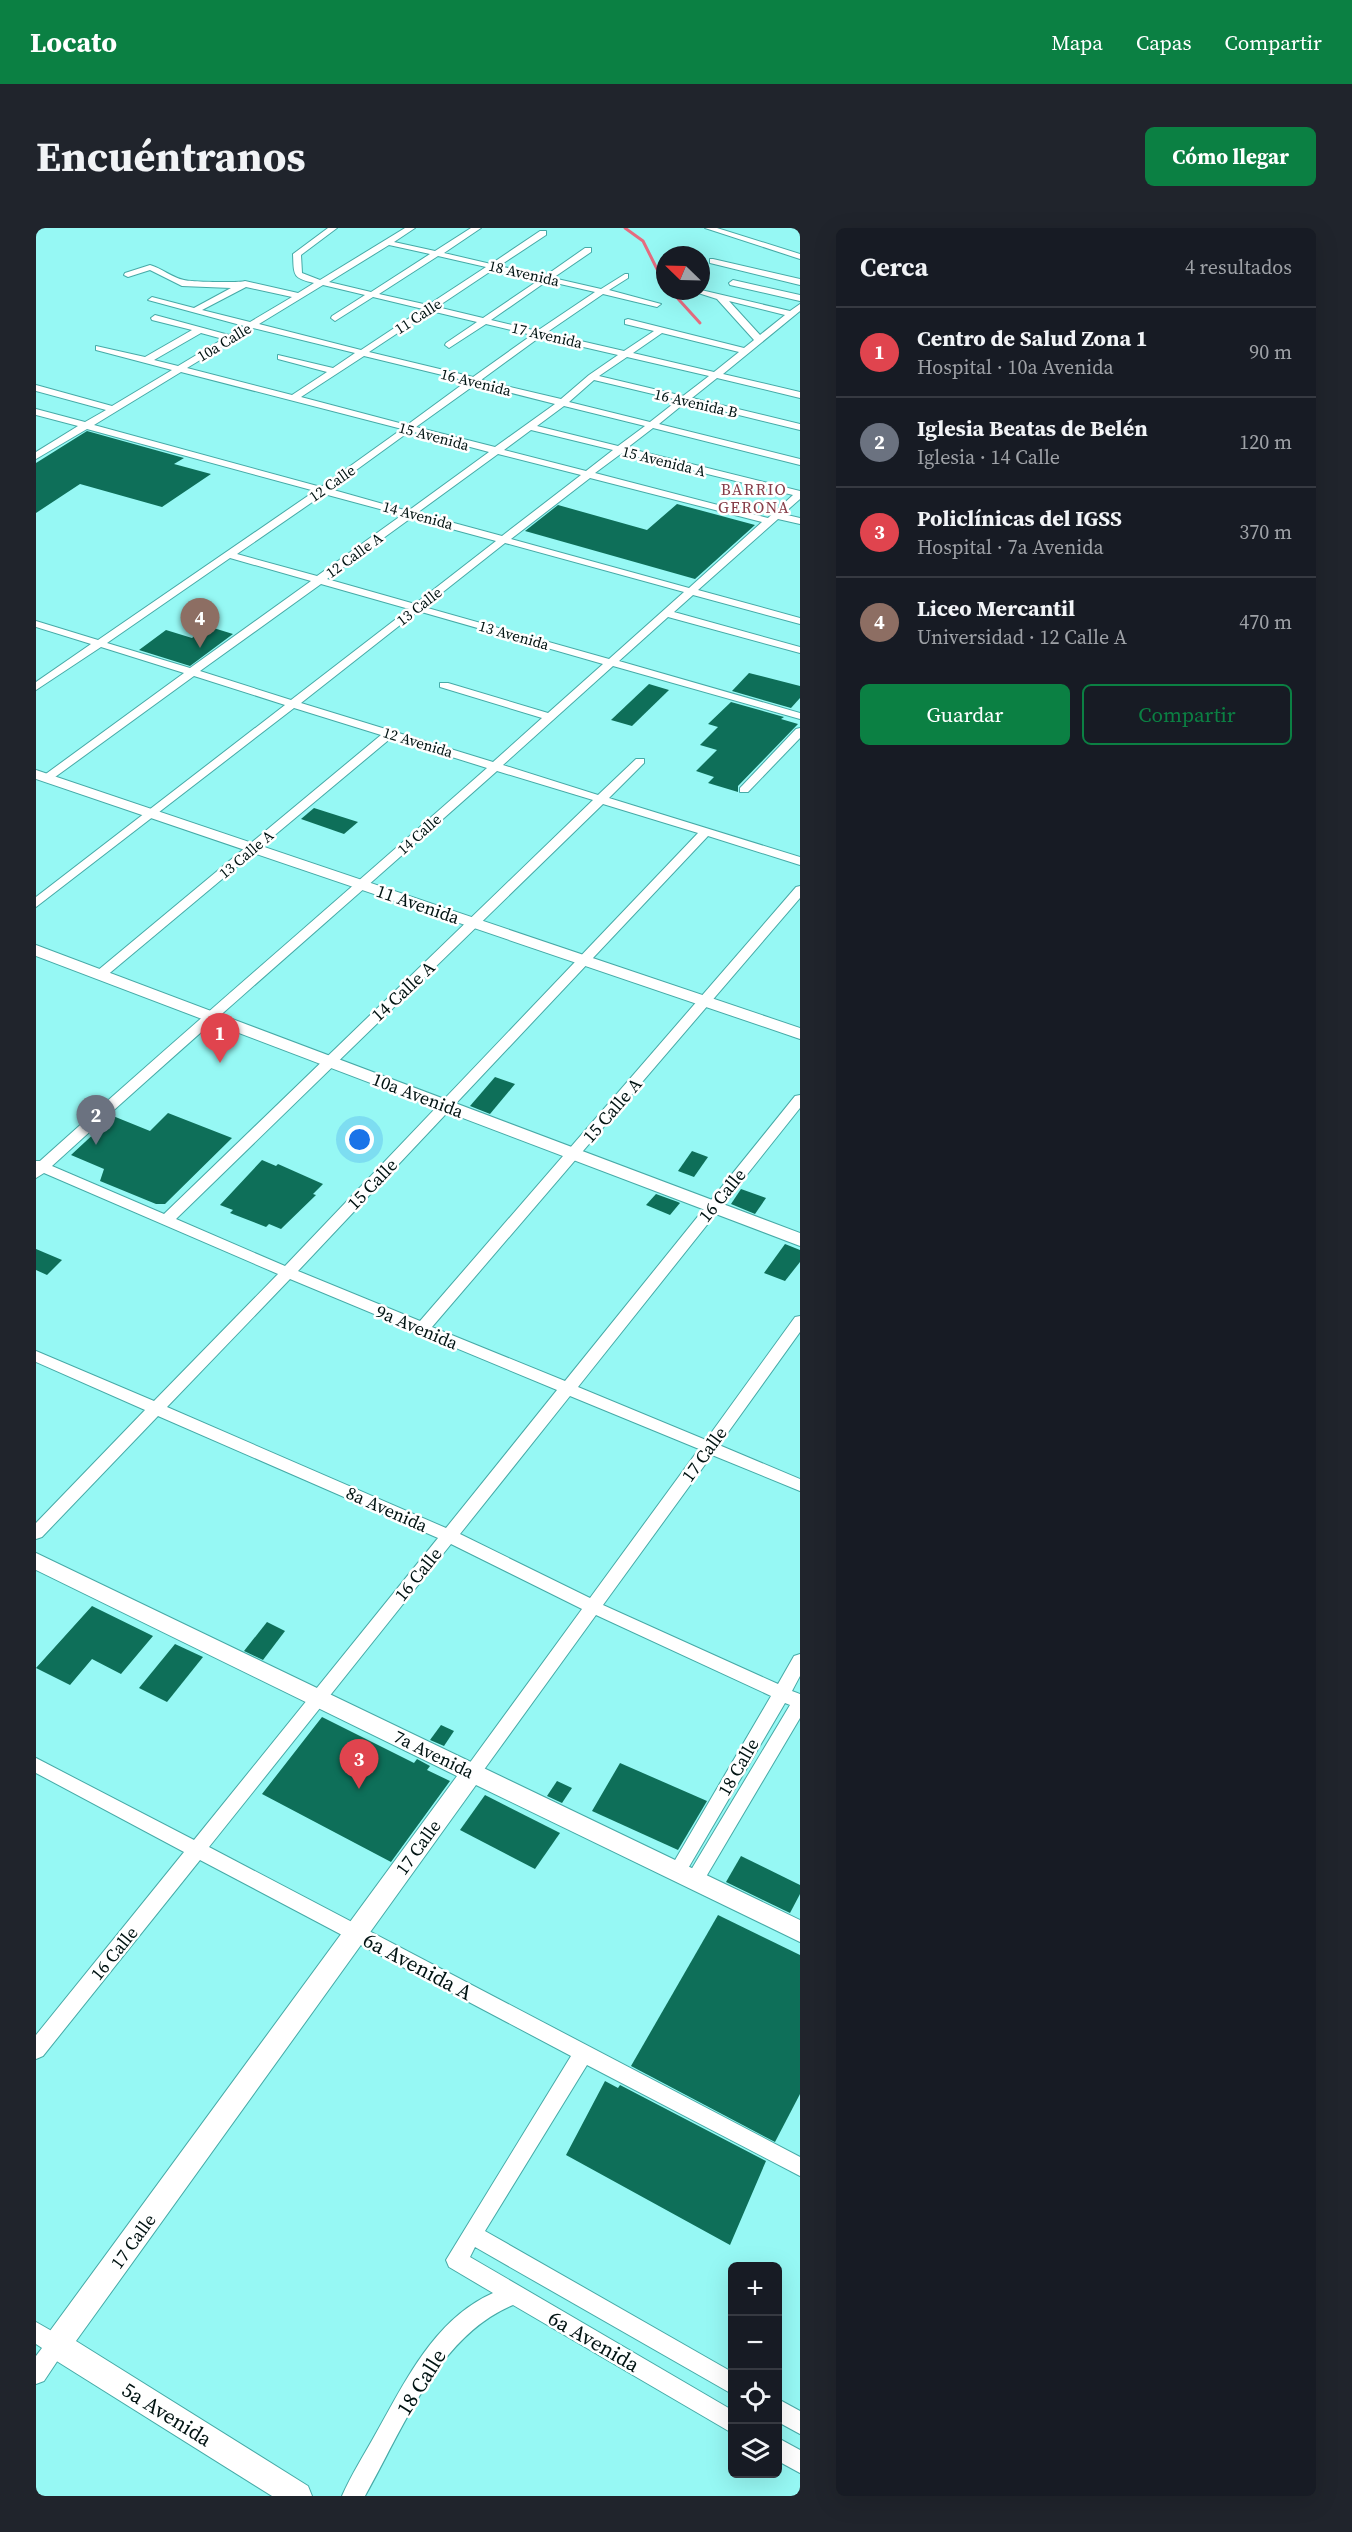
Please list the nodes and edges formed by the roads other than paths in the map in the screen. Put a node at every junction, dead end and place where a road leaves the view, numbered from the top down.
1 (333, 228) edge
2 (411, 228) edge
3 (477, 228) edge
4 (709, 228) edge
5 (543, 233) dead end
6 (390, 243) junction
7 (588, 250) dead end
8 (439, 254) junction
9 (800, 257) edge
10 (713, 261) dead end
11 (494, 267) junction
12 (128, 276) dead end
13 (625, 276) dead end
14 (547, 279) junction
15 (733, 282) dead end
16 (800, 282) edge
17 (322, 283) junction
18 (242, 285) junction
19 (604, 291) junction
20 (372, 295) junction
21 (710, 295) edge
22 (301, 296) junction
23 (721, 298) junction
24 (800, 298) edge
25 (152, 300) dead end
26 (657, 304) dead end
27 (800, 307) edge
28 (431, 308) junction
29 (196, 310) junction
30 (791, 314) junction
31 (155, 318) dead end
32 (335, 318) dead end
33 (486, 321) junction
34 (628, 322) dead end
35 (253, 325) junction
36 (200, 330) junction
37 (661, 330) junction
38 (540, 334) junction
39 (231, 338) junction
40 (760, 340) junction
41 (449, 345) dead end
42 (99, 348) dead end
43 (746, 351) junction
44 (362, 353) junction
45 (624, 354) junction
46 (281, 357) dead end
47 (147, 360) junction
48 (180, 369) junction
49 (335, 371) junction
50 (716, 375) junction
51 (592, 377) junction
52 (474, 381) junction
53 (36, 388) edge
54 (800, 395) edge
55 (292, 399) junction
56 (684, 400) junction
57 (562, 403) junction
58 (36, 406) edge
59 (113, 409) junction
60 (36, 412) edge
61 (88, 424) junction
62 (652, 426) junction
63 (530, 427) junction
64 (800, 427) edge
65 (410, 429) junction
66 (621, 450) junction
67 (493, 452) junction
68 (36, 456) edge
69 (800, 462) edge
70 (588, 476) junction
71 (326, 488) junction
72 (800, 494) edge
73 (413, 512) junction
74 (772, 518) junction
75 (800, 521) edge
76 (508, 537) junction
77 (227, 554) junction
78 (320, 580) junction
79 (694, 588) junction
80 (418, 608) junction
81 (668, 614) junction
82 (800, 614) edge
83 (800, 621) edge
84 (36, 624) edge
85 (99, 643) junction
86 (800, 650) edge
87 (612, 663) junction
88 (193, 672) junction
89 (444, 686) dead end
90 (36, 687) edge
91 (291, 704) junction
92 (800, 716) edge
93 (550, 717) junction
94 (800, 731) edge
95 (390, 733) junction
96 (640, 761) dead end
97 (494, 766) junction
98 (41, 776) edge
99 (744, 790) dead end
100 (603, 800) junction
101 (152, 813) junction
102 (706, 832) junction
103 (254, 848) junction
104 (800, 861) edge
105 (362, 885) junction
106 (800, 890) edge
107 (36, 903) edge
108 (475, 923) junction
109 (36, 951) edge
110 (584, 960) junction
111 (101, 974) junction
112 (705, 1002) junction
113 (210, 1015) junction
114 (800, 1034) edge
115 (328, 1061) junction
116 (800, 1099) edge
117 (448, 1106) junction
118 (574, 1155) junction
119 (38, 1168) edge
120 (713, 1207) junction
121 (166, 1220) junction
122 (800, 1240) edge
123 (287, 1272) junction
124 (800, 1321) edge
125 (422, 1329) junction
126 (36, 1356) edge
127 (567, 1389) junction
128 (156, 1408) junction
129 (709, 1447) junction
130 (800, 1485) edge
131 (36, 1533) edge
132 (448, 1536) junction
133 (36, 1561) edge
134 (593, 1607) junction
135 (800, 1661) edge
136 (781, 1693) junction
137 (318, 1698) junction
138 (800, 1702) edge
139 (36, 1765) edge
140 (472, 1773) junction
141 (197, 1850) junction
142 (685, 1877) junction
143 (800, 1932) edge
144 (356, 1933) junction
145 (36, 2050) edge
146 (583, 2053) junction
147 (800, 2167) edge
148 (472, 2234) junction
149 (515, 2295) junction
150 (46, 2338) edge
151 (36, 2373) edge
152 (728, 2382) edge
153 (782, 2413) edge
154 (728, 2420) edge
155 (800, 2423) edge
156 (782, 2452) edge
157 (800, 2462) edge
158 (298, 2496) edge
159 (353, 2496) edge

1 - 17 street, 17 Avenida
2 - 6 street, 10a Calle
3 - 8 street
4 - 9 street
5 - 11 street, 11 Calle
6 - 8 street, 18 Avenida
6 - 17 street, 10a Calle
7 - 14 street
8 - 11 street, 18 Avenida
8 - 20 street
10 - 16 street
11 - 14 street, 18 Avenida
11 - 28 street, 11 Calle
12 - 18 street
13 - 19 street, 12 Calle
14 - 19 street, 18 Avenida
14 - 33 street
15 - 24 street
17 - 20 street, 17 Avenida
17 - 22 street, 10a Calle
18 - 22 street
18 - 29 street
19 - 26 street, 18 Avenida
19 - 38 street, 12 Calle
20 - 28 street, 17 Avenida
20 - 32 street
21 - 23 street
22 - 35 street, 10a Calle
23 - 30 street
23 - 40 street
25 - 29 street, 16 Avenida
27 - 30 street, 13 Calle
28 - 33 street, 17 Avenida
28 - 44 street, 11 Calle
29 - 35 street, 16 Avenida
30 - 40 street, 13 Calle
31 - 36 street
33 - 38 street, 17 Avenida
33 - 41 street
34 - 37 street
35 - 39 street, 10a Calle
35 - 44 street, 16 Avenida
36 - 39 street
36 - 47 street
37 - 43 street
37 - 45 street, 12 Calle A
38 - 45 street, 17 Avenida
38 - 52 street, 12 Calle
39 - 48 street, 10a Calle
40 - 43 street, 13 Calle
42 - 47 street, 15 Avenida
43 - 50 street, 13 Calle
44 - 49 street, 11 Calle
44 - 52 street, 16 Avenida
45 - 50 street, 17 Avenida
45 - 51 street, 12 Calle A
46 - 49 street
47 - 48 street, 15 Avenida
48 - 55 street, 15 Avenida
48 - 59 street, 10a Calle
49 - 55 street, 11 Calle
50 - 54 street, 17 Avenida
50 - 56 street, 13 Calle
51 - 56 street, 16 Avenida B
51 - 57 street, 12 Calle A
52 - 57 street, 16 Avenida
52 - 65 street, 12 Calle
53 - 59 street
55 - 65 street, 15 Avenida
56 - 62 street, 13 Calle
56 - 64 street, 16 Avenida B
57 - 62 street, 16 Avenida
57 - 63 street, 12 Calle A
58 - 61 street
59 - 61 street, 10a Calle
60 - 61 street, 14 Avenida
61 - 68 street, 10a Calle
61 - 71 street, 14 Avenida
62 - 66 street, 13 Calle
62 - 69 street, 16 Avenida
63 - 66 street, 15 Avenida A
63 - 67 street, 12 Calle A
65 - 67 street, 15 Avenida
65 - 71 street, 12 Calle
66 - 70 street, 13 Calle
66 - 72 street, 15 Avenida A
67 - 70 street, 15 Avenida
67 - 73 street, 12 Calle A
70 - 74 street, 15 Avenida
70 - 76 street, 13 Calle
71 - 73 street, 14 Avenida
71 - 77 street, 12 Calle
72 - 74 street, 14 Calle
73 - 76 street, 14 Avenida
73 - 78 street, 12 Calle A
74 - 75 street, 15 Avenida
74 - 79 street, 14 Calle
76 - 79 street, 14 Avenida
76 - 80 street, 13 Calle
77 - 78 street, 13 Avenida
77 - 85 street, 12 Calle
78 - 80 street, 13 Avenida
78 - 88 street, 12 Calle A
79 - 81 street, 14 Calle
79 - 82 street, 14 Avenida
79 - 83 street, 14 Avenida
80 - 87 street, 13 Avenida
80 - 91 street, 13 Calle
81 - 86 street
81 - 87 street, 14 Calle
84 - 85 street, 12 Avenida
85 - 88 street, 12 Avenida
85 - 90 street, 12 Calle
87 - 92 street, 13 Avenida
87 - 93 street, 14 Calle
88 - 91 street, 12 Avenida
88 - 98 street, 12 Calle A
89 - 93 street
91 - 95 street, 12 Avenida
91 - 101 street, 13 Calle
93 - 97 street, 14 Calle
94 - 99 street
95 - 97 street, 12 Avenida
95 - 103 street, 13 Calle A
96 - 100 street, 14 Calle A
97 - 100 street, 12 Avenida
97 - 105 street, 14 Calle
98 - 101 main road, 11 Avenida
100 - 102 street, 12 Avenida
100 - 108 street, 14 Calle A
101 - 103 main road, 11 Avenida
101 - 107 street, 13 Calle
102 - 104 street, 12 Avenida
102 - 110 street, 15 Calle
103 - 105 main road, 11 Avenida
103 - 111 street, 13 Calle A
105 - 108 main road, 11 Avenida
105 - 113 street, 14 Calle
106 - 112 street, 15 Calle A
108 - 110 main road, 11 Avenida
108 - 115 street, 14 Calle A
109 - 111 main road, 10a Avenida
110 - 112 main road, 11 Avenida
110 - 117 street, 15 Calle
111 - 113 main road, 10a Avenida
112 - 114 main road, 11 Avenida
112 - 118 street, 15 Calle A
113 - 115 main road, 10a Avenida
113 - 119 street, 14 Calle
115 - 117 main road, 10a Avenida
115 - 121 street, 14 Calle A
116 - 120 street, 16 Calle
117 - 118 main road, 10a Avenida
117 - 123 street, 15 Calle
118 - 120 main road, 10a Avenida
118 - 125 street, 15 Calle A
119 - 121 street, 9a Avenida
120 - 122 main road, 10a Avenida
120 - 127 street, 16 Calle
121 - 123 street, 9a Avenida
123 - 125 street, 9a Avenida
123 - 128 street, 15 Calle
124 - 129 street, 17 Calle
125 - 127 street, 9a Avenida
126 - 128 street, 8a Avenida
127 - 129 street, 9a Avenida
127 - 132 street, 16 Calle
128 - 131 street, 15 Calle
128 - 132 street, 8a Avenida
129 - 130 street, 9a Avenida
129 - 134 street, 17 Calle
132 - 134 street, 8a Avenida
132 - 137 street, 16 Calle
133 - 137 main road, 7a Avenida
134 - 136 street, 8a Avenida
134 - 140 street, 17 Calle
135 - 136 street, 18 Calle
136 - 138 street, 8a Avenida
136 - 142 street, 18 Calle
137 - 140 main road, 7a Avenida
137 - 141 street, 16 Calle
138 - 142 street, 18 Calle
139 - 141 street, 6a Avenida A
140 - 142 main road, 7a Avenida
140 - 144 main road, 17 Calle
141 - 144 street, 6a Avenida A
141 - 145 street, 16 Calle
142 - 143 main road, 7a Avenida
144 - 146 street, 6a Avenida A
144 - 150 main road, 17 Calle
146 - 147 street, 6a Avenida A
146 - 148 street
148 - 149 street, 6a Avenida
148 - 152 street, 6a Avenida
149 - 154 street, 6a Avenida
149 - 159 street, 18 Calle
150 - 151 street, 17 Calle
150 - 158 main road, 5a Avenida
153 - 155 street
156 - 157 street

